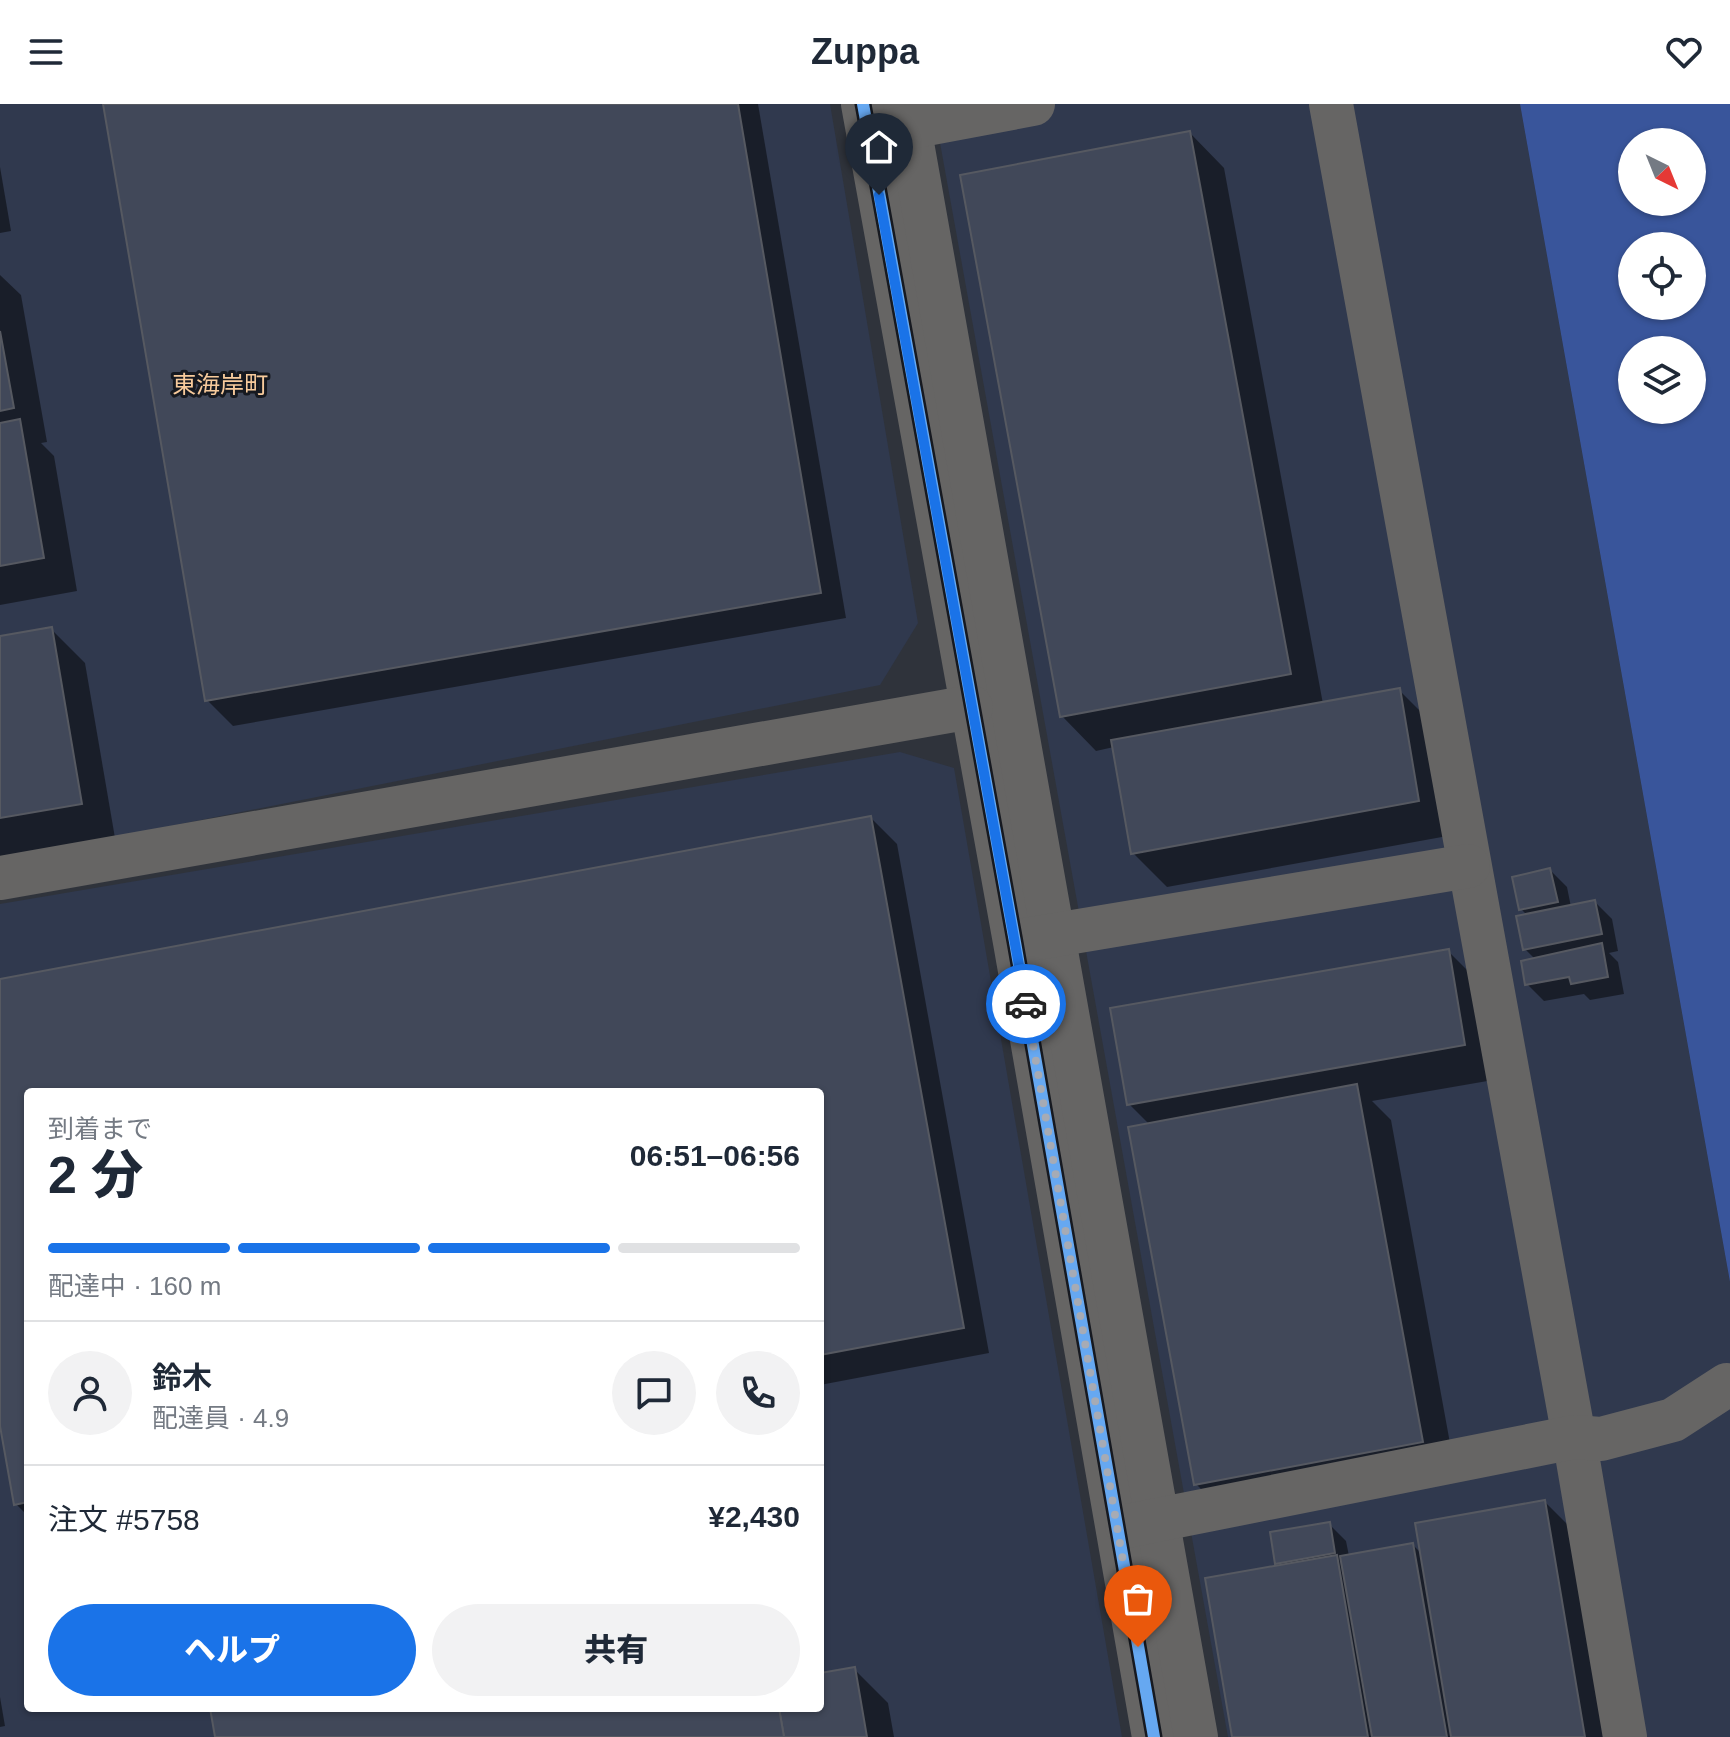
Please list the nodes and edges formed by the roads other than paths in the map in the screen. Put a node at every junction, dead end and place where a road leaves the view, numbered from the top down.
1 (1033, 104) edge
2 (1331, 104) edge
3 (886, 118) edge
4 (971, 707) junction
5 (1468, 866) junction
6 (0, 878) edge
7 (1034, 938) junction
8 (1727, 1385) dead end
9 (1574, 1437) junction
10 (1137, 1524) junction
11 (1154, 1737) edge
12 (1196, 1737) edge
13 (1625, 1737) edge

1 - 3 street
2 - 5 street
3 - 4 street
3 - 7 street
4 - 6 street
4 - 7 street
5 - 7 street
5 - 9 street
7 - 10 street
8 - 9 street
9 - 10 street
9 - 13 street
10 - 11 street
10 - 12 street

